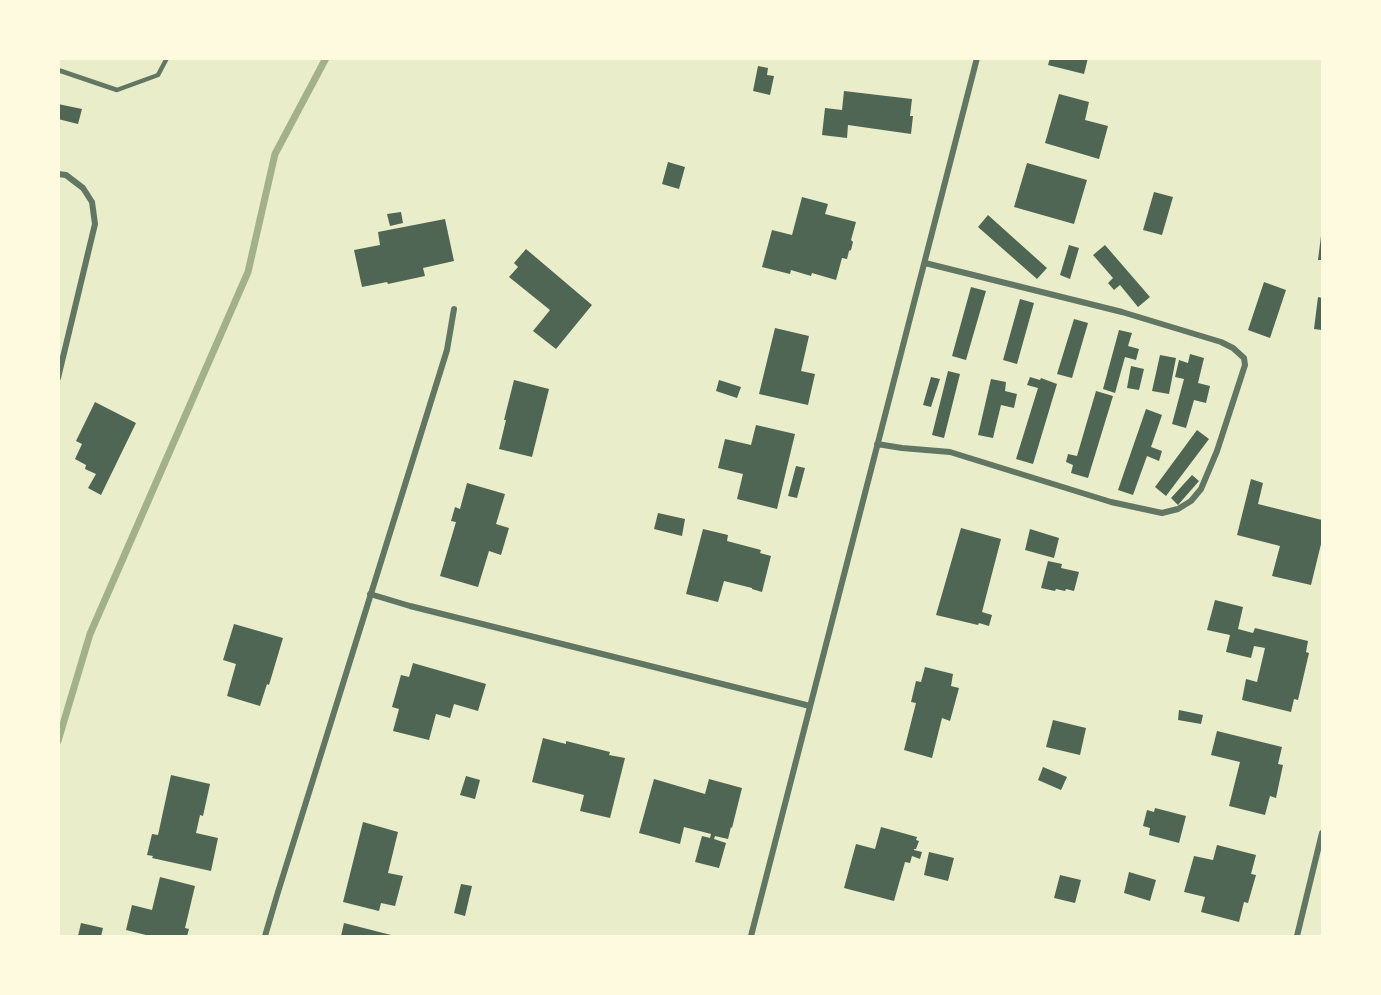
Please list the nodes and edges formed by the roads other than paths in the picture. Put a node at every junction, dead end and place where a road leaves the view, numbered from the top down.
1 (167, 58) edge
2 (977, 58) edge
3 (58, 70) edge
4 (58, 174) edge
5 (925, 262) junction
6 (454, 309) dead end
7 (58, 378) edge
8 (877, 444) junction
9 (370, 594) junction
10 (810, 706) junction
11 (1323, 833) edge
12 (265, 936) edge
13 (751, 936) edge
14 (1297, 936) edge

1 - 3 lane
2 - 5 street
4 - 7 street
5 - 8 street
5 - 8 street
6 - 9 street
8 - 10 street
9 - 10 street
9 - 12 street
10 - 13 street
11 - 14 street

